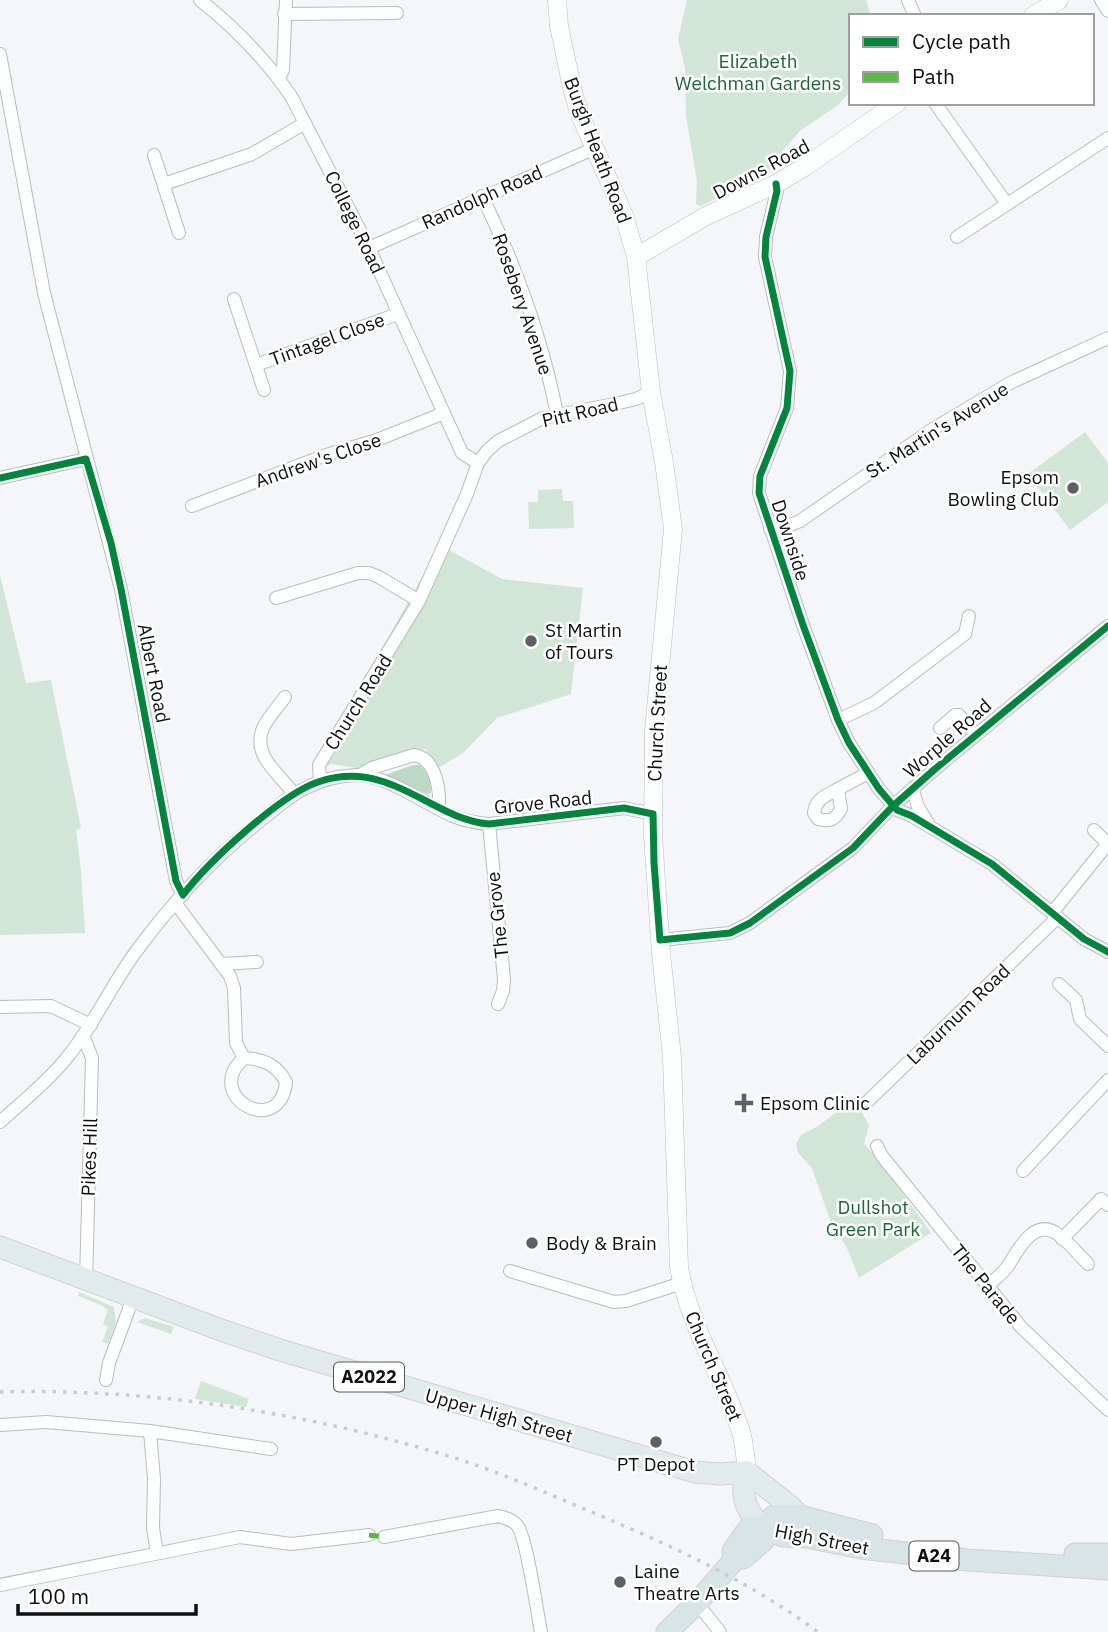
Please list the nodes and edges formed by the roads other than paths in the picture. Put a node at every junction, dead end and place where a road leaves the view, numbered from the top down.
1 (200, 0) edge
2 (286, 0) edge
3 (557, 0) edge
4 (1059, 0) edge
5 (1101, 0) edge
6 (1108, 11) edge
7 (397, 13) dead end
8 (284, 14) junction
9 (1036, 14) edge
10 (0, 54) edge
11 (279, 78) junction
12 (894, 105) edge
13 (936, 105) edge
14 (305, 122) junction
15 (1108, 138) edge
16 (595, 148) junction
17 (154, 155) dead end
18 (164, 184) junction
19 (776, 184) junction
20 (482, 196) junction
21 (1007, 204) junction
22 (179, 233) dead end
23 (957, 237) dead end
24 (369, 248) junction
25 (636, 257) junction
26 (234, 299) dead end
27 (398, 314) junction
28 (1108, 338) edge
29 (256, 365) junction
30 (264, 390) dead end
31 (651, 391) junction
32 (444, 413) junction
33 (557, 414) junction
34 (86, 459) junction
35 (478, 463) junction
36 (0, 478) edge
37 (192, 506) dead end
38 (770, 529) junction
39 (276, 598) dead end
40 (419, 601) junction
41 (969, 616) dead end
42 (1108, 626) edge
43 (285, 697) dead end
44 (838, 720) junction
45 (940, 728) dead end
46 (975, 734) junction
47 (868, 773) junction
48 (360, 775) junction
49 (320, 781) junction
50 (915, 787) junction
51 (838, 789) dead end
52 (295, 794) junction
53 (893, 806) junction
54 (439, 808) junction
55 (653, 814) junction
56 (489, 824) junction
57 (930, 826) junction
58 (1094, 830) dead end
59 (180, 899) junction
60 (1055, 915) junction
61 (660, 940) junction
62 (1108, 952) edge
63 (257, 962) dead end
64 (221, 964) junction
65 (1059, 984) dead end
66 (498, 1004) dead end
67 (0, 1007) edge
68 (87, 1030) junction
69 (1108, 1046) edge
70 (244, 1058) junction
71 (1108, 1080) edge
72 (856, 1105) dead end
73 (0, 1122) edge
74 (877, 1146) dead end
75 (1023, 1171) dead end
76 (1108, 1205) edge
77 (1062, 1239) junction
78 (0, 1247) edge
79 (1088, 1264) dead end
80 (510, 1271) dead end
81 (86, 1281) junction
82 (682, 1283) junction
83 (988, 1286) junction
84 (133, 1297) junction
85 (106, 1380) dead end
86 (1108, 1410) edge
87 (0, 1425) edge
88 (150, 1431) junction
89 (271, 1449) dead end
90 (747, 1472) junction
91 (799, 1516) junction
92 (763, 1528) junction
93 (369, 1535) dead end
94 (384, 1537) dead end
95 (157, 1553) junction
96 (1108, 1554) edge
97 (1108, 1570) edge
98 (0, 1584) edge
99 (697, 1603) junction
100 (541, 1632) edge
101 (667, 1632) edge
102 (720, 1632) edge

1 - 11 street, College Road
2 - 8 street
3 - 16 main road, Burgh Heath Road
4 - 9 main road
5 - 6 street
7 - 8 street
8 - 11 street
10 - 34 street, Albert Road
11 - 14 street, College Road
12 - 19 main road, Downs Road
13 - 21 street
14 - 18 street
14 - 24 street, College Road
15 - 21 street
16 - 20 street, Randolph Road
16 - 25 main road, Burgh Heath Road
17 - 18 street
18 - 22 street
19 - 25 main road, Downs Road
19 - 38 street, Downside
20 - 24 street, Randolph Road
20 - 33 street, Rosebery Avenue
21 - 23 street
24 - 27 street, College Road
25 - 31 main road, Church Street
26 - 29 street, Tintagel Close
27 - 29 street, Tintagel Close
27 - 32 street, College Road
28 - 38 street, St. Martin's Avenue
29 - 30 street, Tintagel Close
31 - 33 street, Pitt Road
31 - 55 main road, Church Street
32 - 35 street, College Road
32 - 37 street, Andrew's Close
33 - 35 street, Pitt Road
34 - 36 street
34 - 59 street, Albert Road
35 - 40 street, Church Road
38 - 44 street, Downside
39 - 40 street
40 - 49 street, Church Road
41 - 44 street
42 - 46 street, Worple Road
43 - 52 street
44 - 47 street, Downside
45 - 46 street
46 - 50 street, Worple Road
47 - 51 street
47 - 53 street, Downside
48 - 49 street, Grove Road
48 - 54 street, Grove Road
48 - 54 street, Grove Road
49 - 52 street
50 - 53 street, Worple Road
50 - 57 street
52 - 59 street
53 - 57 street
53 - 61 street, Worple Road
54 - 56 street, Grove Road
55 - 56 street, Grove Road
55 - 61 main road, Church Street
56 - 66 street, The Grove
57 - 60 street
58 - 60 street, Laburnum Road
59 - 64 street, Albert Road
59 - 68 street
60 - 62 street
60 - 72 street, Laburnum Road
61 - 82 main road, Church Street
63 - 64 street
64 - 70 street, Albert Road
65 - 69 street
67 - 68 street
68 - 73 street
68 - 81 street, Pikes Hill
70 - 70 street
71 - 75 street
74 - 83 street, The Parade
76 - 77 street
77 - 79 street
77 - 83 street
78 - 81 main road, Upper High Street / A2022
80 - 82 street
81 - 84 main road, Upper High Street / A2022
82 - 90 main road, Church Street
83 - 86 street, The Parade
84 - 85 street
84 - 90 main road, Upper High Street / A2022
87 - 88 street
88 - 89 street
88 - 95 street
90 - 91 main road
90 - 92 main road
91 - 92 highway, High Street / A24
91 - 96 highway, High Street / A24
92 - 97 highway, High Street / A24
92 - 99 highway, A24
93 - 95 street
94 - 100 street
95 - 98 street
99 - 101 highway, A24
99 - 102 street

